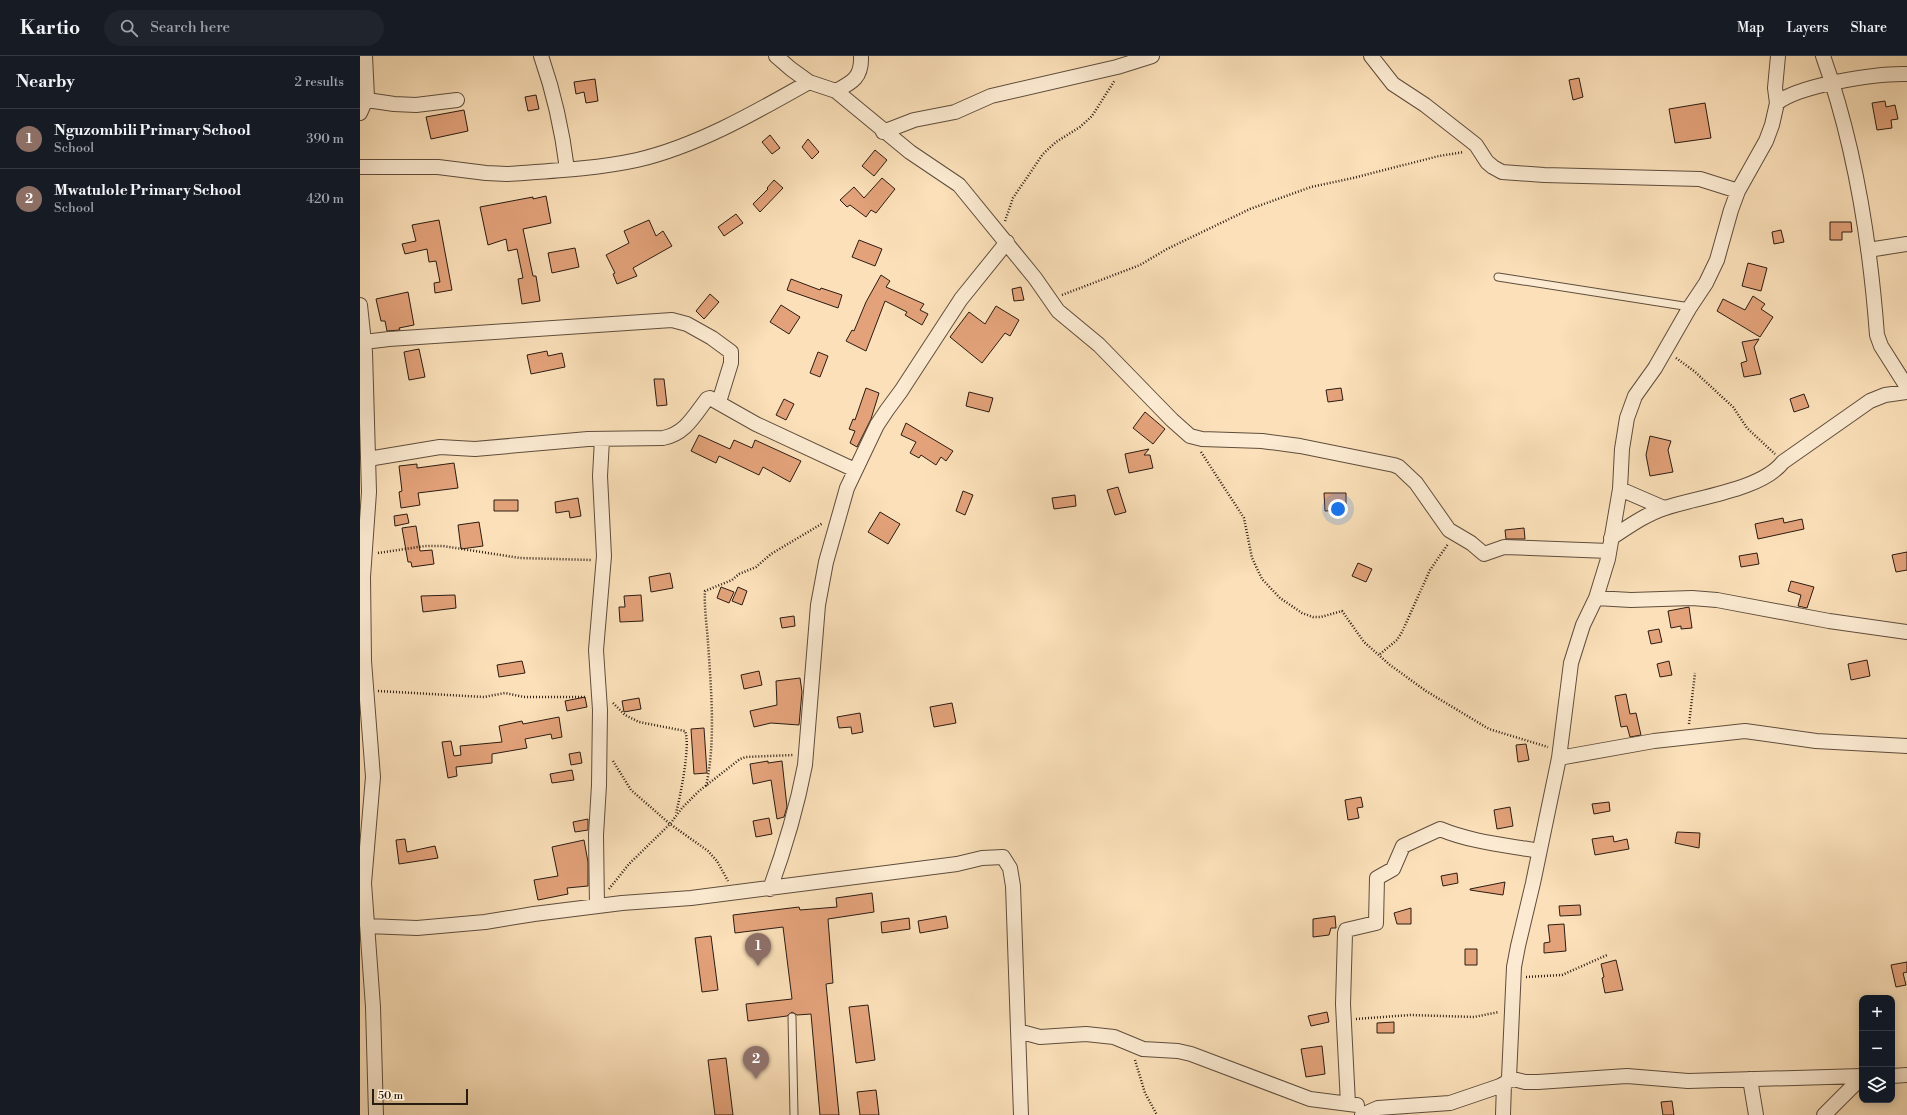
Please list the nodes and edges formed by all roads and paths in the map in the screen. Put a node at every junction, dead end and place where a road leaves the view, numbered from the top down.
1 (365, 56) edge
2 (541, 56) edge
3 (776, 56) edge
4 (861, 56) edge
5 (1152, 56) edge
6 (1371, 56) edge
7 (1778, 56) edge
8 (1823, 56) edge
9 (1123, 65) junction
10 (1907, 74) edge
11 (810, 82) junction
12 (1833, 84) junction
13 (836, 91) junction
14 (367, 100) junction
15 (457, 100) dead end
16 (1777, 103) junction
17 (360, 113) edge
18 (883, 132) junction
19 (1483, 158) junction
20 (360, 167) edge
21 (567, 169) junction
22 (1738, 191) junction
23 (1004, 239) junction
24 (1907, 244) edge
25 (1868, 250) junction
26 (1498, 277) dead end
27 (1049, 300) junction
28 (360, 305) edge
29 (1690, 307) junction
30 (362, 337) edge
31 (1666, 350) junction
32 (1907, 388) edge
33 (719, 402) junction
34 (1190, 436) junction
35 (602, 439) junction
36 (368, 459) junction
37 (1783, 462) junction
38 (855, 470) junction
39 (1620, 488) junction
40 (1664, 508) junction
41 (839, 514) junction
42 (1455, 534) junction
43 (1610, 544) junction
44 (364, 555) junction
45 (603, 564) junction
46 (361, 577) edge
47 (1596, 598) junction
48 (1907, 632) edge
49 (1380, 654) junction
50 (1695, 673) dead end
51 (600, 690) junction
52 (366, 691) junction
53 (1687, 737) junction
54 (1907, 746) edge
55 (806, 754) junction
56 (1559, 754) junction
57 (366, 755) edge
58 (612, 759) dead end
59 (706, 786) junction
60 (675, 816) junction
61 (670, 824) junction
62 (1539, 851) junction
63 (770, 889) junction
64 (734, 893) junction
65 (362, 903) edge
66 (597, 903) junction
67 (367, 926) junction
68 (1607, 955) dead end
69 (1514, 978) junction
70 (1513, 1009) junction
71 (792, 1017) dead end
72 (1344, 1021) junction
73 (1018, 1031) junction
74 (1131, 1044) junction
75 (1907, 1075) edge
76 (1859, 1076) edge
77 (1895, 1076) edge
78 (1859, 1079) edge
79 (1750, 1080) junction
80 (1506, 1081) junction
81 (1348, 1104) junction
82 (1378, 1108) junction
83 (366, 1115) edge
84 (376, 1115) edge
85 (794, 1115) edge
86 (1021, 1115) edge
87 (1157, 1115) edge
88 (1362, 1115) edge
89 (1503, 1115) edge
90 (1756, 1115) edge
91 (1824, 1115) edge

1 - 14 street
2 - 21 street
3 - 11 street
4 - 13 street
5 - 9 street
6 - 19 street
7 - 16 street
8 - 12 street
9 - 18 street
9 - 23 path
10 - 12 street
11 - 13 street
11 - 21 street
12 - 16 street
12 - 25 street
13 - 18 street
14 - 15 street
14 - 17 street
16 - 22 street
18 - 23 street
19 - 22 street
19 - 27 path
20 - 21 street
22 - 29 street
23 - 27 street
23 - 38 street
24 - 25 street
25 - 32 street
26 - 29 lane
27 - 34 street
28 - 30 street
29 - 31 street
30 - 33 street
30 - 36 street
31 - 37 path
31 - 39 street
32 - 37 street
33 - 35 street
33 - 38 street
34 - 42 street
34 - 49 path
35 - 36 street
35 - 45 street
36 - 44 street
37 - 40 street
38 - 41 street
39 - 40 street
39 - 43 street
40 - 43 street
41 - 55 street
41 - 59 path
42 - 43 street
42 - 49 path
43 - 47 street
44 - 45 path
44 - 46 street
45 - 51 street
46 - 52 street
47 - 48 street
47 - 56 street
49 - 56 path
50 - 53 path
51 - 52 path
51 - 60 path
51 - 66 street
52 - 57 street
53 - 54 street
53 - 56 street
55 - 59 path
55 - 63 street
56 - 62 street
57 - 65 street
58 - 61 path
59 - 60 path
60 - 61 path
61 - 64 path
61 - 66 path
62 - 69 street
62 - 72 street
63 - 64 street
63 - 73 street
64 - 66 street
65 - 67 street
66 - 67 street
67 - 84 street
68 - 69 path
69 - 70 street
70 - 72 path
70 - 80 street
71 - 85 lane
72 - 81 street
73 - 74 street
73 - 86 street
74 - 81 street
74 - 87 path
75 - 77 street
76 - 79 street
78 - 91 street
79 - 80 street
79 - 90 street
80 - 82 street
80 - 89 street
81 - 82 street
82 - 88 street
83 - 84 street

